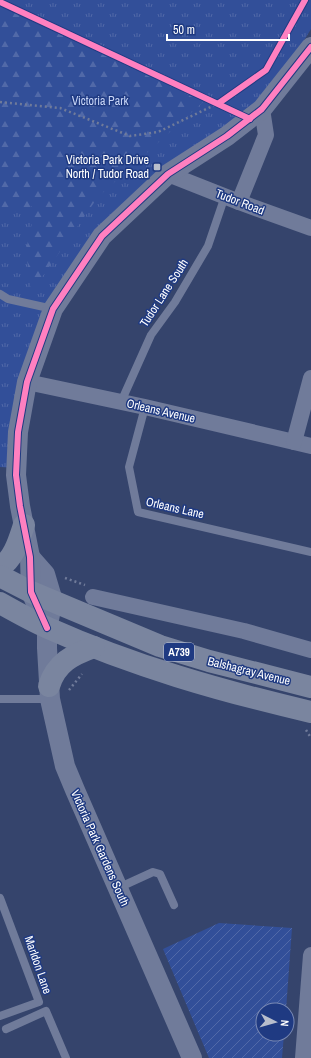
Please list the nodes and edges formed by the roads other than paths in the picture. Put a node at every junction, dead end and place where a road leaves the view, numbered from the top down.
1 (311, 47) edge
2 (262, 109) junction
3 (168, 174) junction
4 (232, 199) junction
5 (311, 228) edge
6 (0, 294) edge
7 (53, 309) junction
8 (311, 378) edge
9 (28, 382) junction
10 (121, 402) junction
11 (145, 407) junction
12 (294, 442) junction
13 (311, 446) edge
14 (24, 525) junction
15 (311, 552) edge
16 (30, 556) junction
17 (0, 567) edge
18 (0, 576) edge
19 (31, 592) junction
20 (93, 597) road end
21 (53, 601) junction
22 (0, 603) edge
23 (47, 628) junction
24 (94, 647) junction
25 (311, 650) edge
26 (311, 686) edge
27 (50, 693) junction
28 (0, 700) edge
29 (308, 721) edge
30 (118, 888) junction
31 (0, 898) edge
32 (174, 905) dead end
33 (311, 955) edge
34 (0, 1016) edge
35 (6, 1029) dead end
36 (66, 1058) edge
37 (192, 1058) edge
38 (303, 1058) edge

1 - 2 street
2 - 3 street
2 - 4 street
3 - 4 street, Tudor Road
3 - 7 street
4 - 5 street, Tudor Road
4 - 10 lane, Tudor Lane South
6 - 7 lane
7 - 9 street
8 - 12 street
9 - 10 street, Orleans Avenue
9 - 14 street
10 - 11 street, Orleans Avenue
11 - 12 street, Orleans Avenue
11 - 15 lane, Orleans Lane
12 - 13 street, Orleans Avenue
14 - 16 street
14 - 17 main road
16 - 19 street
16 - 21 street
18 - 19 main road, A739
19 - 21 main road, A739
19 - 23 street
20 - 25 street
21 - 23 street, Victoria Park Gardens South
21 - 26 main road, Balshagray Avenue / A739
22 - 23 main road, A739
23 - 24 main road, A739
23 - 27 street, Victoria Park Gardens South
24 - 27 main road
24 - 29 main road, Balshagray Avenue / A739
27 - 28 lane
27 - 30 street, Victoria Park Gardens South
30 - 32 lane
30 - 37 street, Victoria Park Gardens South
31 - 34 lane, Marldon Lane
33 - 38 street
35 - 36 lane

